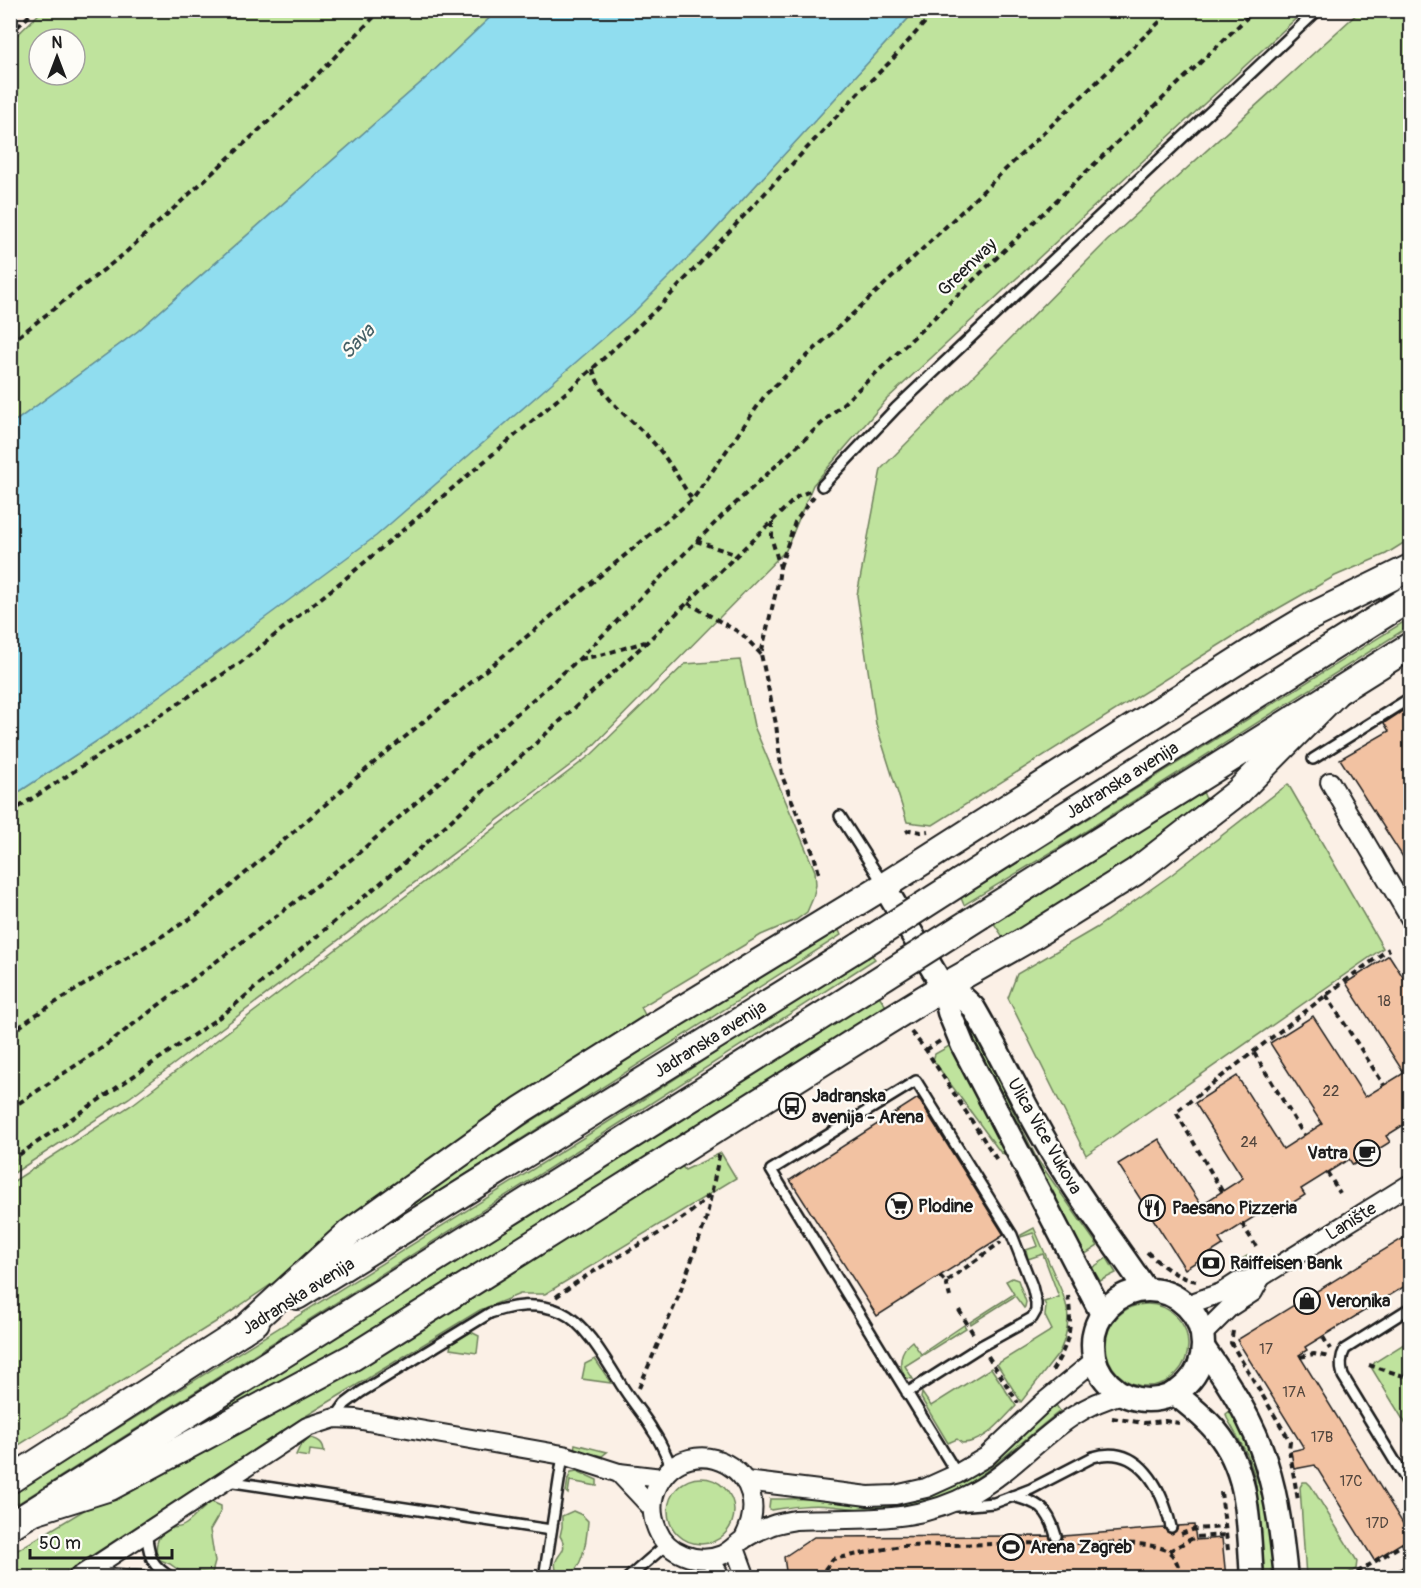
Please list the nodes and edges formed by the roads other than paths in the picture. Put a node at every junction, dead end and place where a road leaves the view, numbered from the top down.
1 (1318, 10) edge
2 (822, 486) road end
3 (1410, 568) edge
4 (1410, 598) edge
5 (1410, 646) edge
6 (1335, 694) junction
7 (1410, 698) edge
8 (1313, 759) dead end
9 (1330, 782) dead end
10 (840, 816) dead end
11 (884, 885) junction
12 (1410, 918) edge
13 (943, 987) junction
14 (1410, 1184) edge
15 (1261, 1277) junction
16 (1146, 1290) junction
17 (1186, 1305) junction
18 (1410, 1308) edge
19 (1102, 1314) junction
20 (242, 1331) junction
21 (1203, 1342) junction
22 (1095, 1360) junction
23 (907, 1393) junction
24 (1174, 1393) junction
25 (1123, 1394) junction
26 (335, 1418) junction
27 (563, 1455) junction
28 (619, 1473) junction
29 (667, 1473) junction
30 (957, 1474) junction
31 (10, 1480) edge
32 (226, 1480) junction
33 (746, 1481) junction
34 (1410, 1486) edge
35 (1012, 1496) junction
36 (652, 1508) junction
37 (940, 1508) junction
38 (37, 1510) junction
39 (10, 1526) edge
40 (1171, 1527) dead end
41 (551, 1530) junction
42 (146, 1532) junction
43 (1056, 1536) dead end
44 (667, 1544) junction
45 (739, 1544) junction
46 (710, 1558) junction
47 (1410, 1574) edge
48 (81, 1575) edge
49 (158, 1578) edge
50 (172, 1578) edge
51 (544, 1578) edge
52 (628, 1578) edge
53 (720, 1578) edge
54 (746, 1578) edge
55 (1252, 1578) edge
56 (1286, 1578) edge
57 (1405, 1578) edge

1 - 2 lane
3 - 11 main road
4 - 20 main road, Jadranska avenija, bridge
5 - 6 main road
6 - 13 main road
6 - 38 main road, bridge
7 - 8 lane
9 - 12 street
10 - 11 lane
11 - 13 street, Ulica Vice Vukova
11 - 20 main road
13 - 16 street, Ulica Vice Vukova
13 - 19 street, Ulica Vice Vukova
13 - 38 main road
14 - 15 street, Lanište
15 - 17 street, Lanište
15 - 21 street, Lanište
16 - 17 street
16 - 19 street
17 - 21 street
18 - 34 lane
19 - 22 street
20 - 31 main road, Jadranska avenija
21 - 24 street
21 - 56 street
22 - 25 street
22 - 30 street
23 - 23 lane
23 - 30 lane
24 - 25 street
24 - 55 street
25 - 37 street
26 - 27 street
26 - 29 lane
26 - 32 street
27 - 28 street
27 - 41 lane
28 - 29 street
28 - 36 street
29 - 33 street
29 - 36 street
30 - 33 street
32 - 41 lane
32 - 42 street
33 - 45 street
35 - 37 lane
35 - 40 lane
35 - 43 lane
36 - 44 street
37 - 45 street
38 - 39 main road
41 - 51 lane
42 - 48 street
42 - 50 lane
44 - 46 street
44 - 52 lane
45 - 46 street
45 - 54 street
46 - 53 street
47 - 57 street
48 - 49 lane

